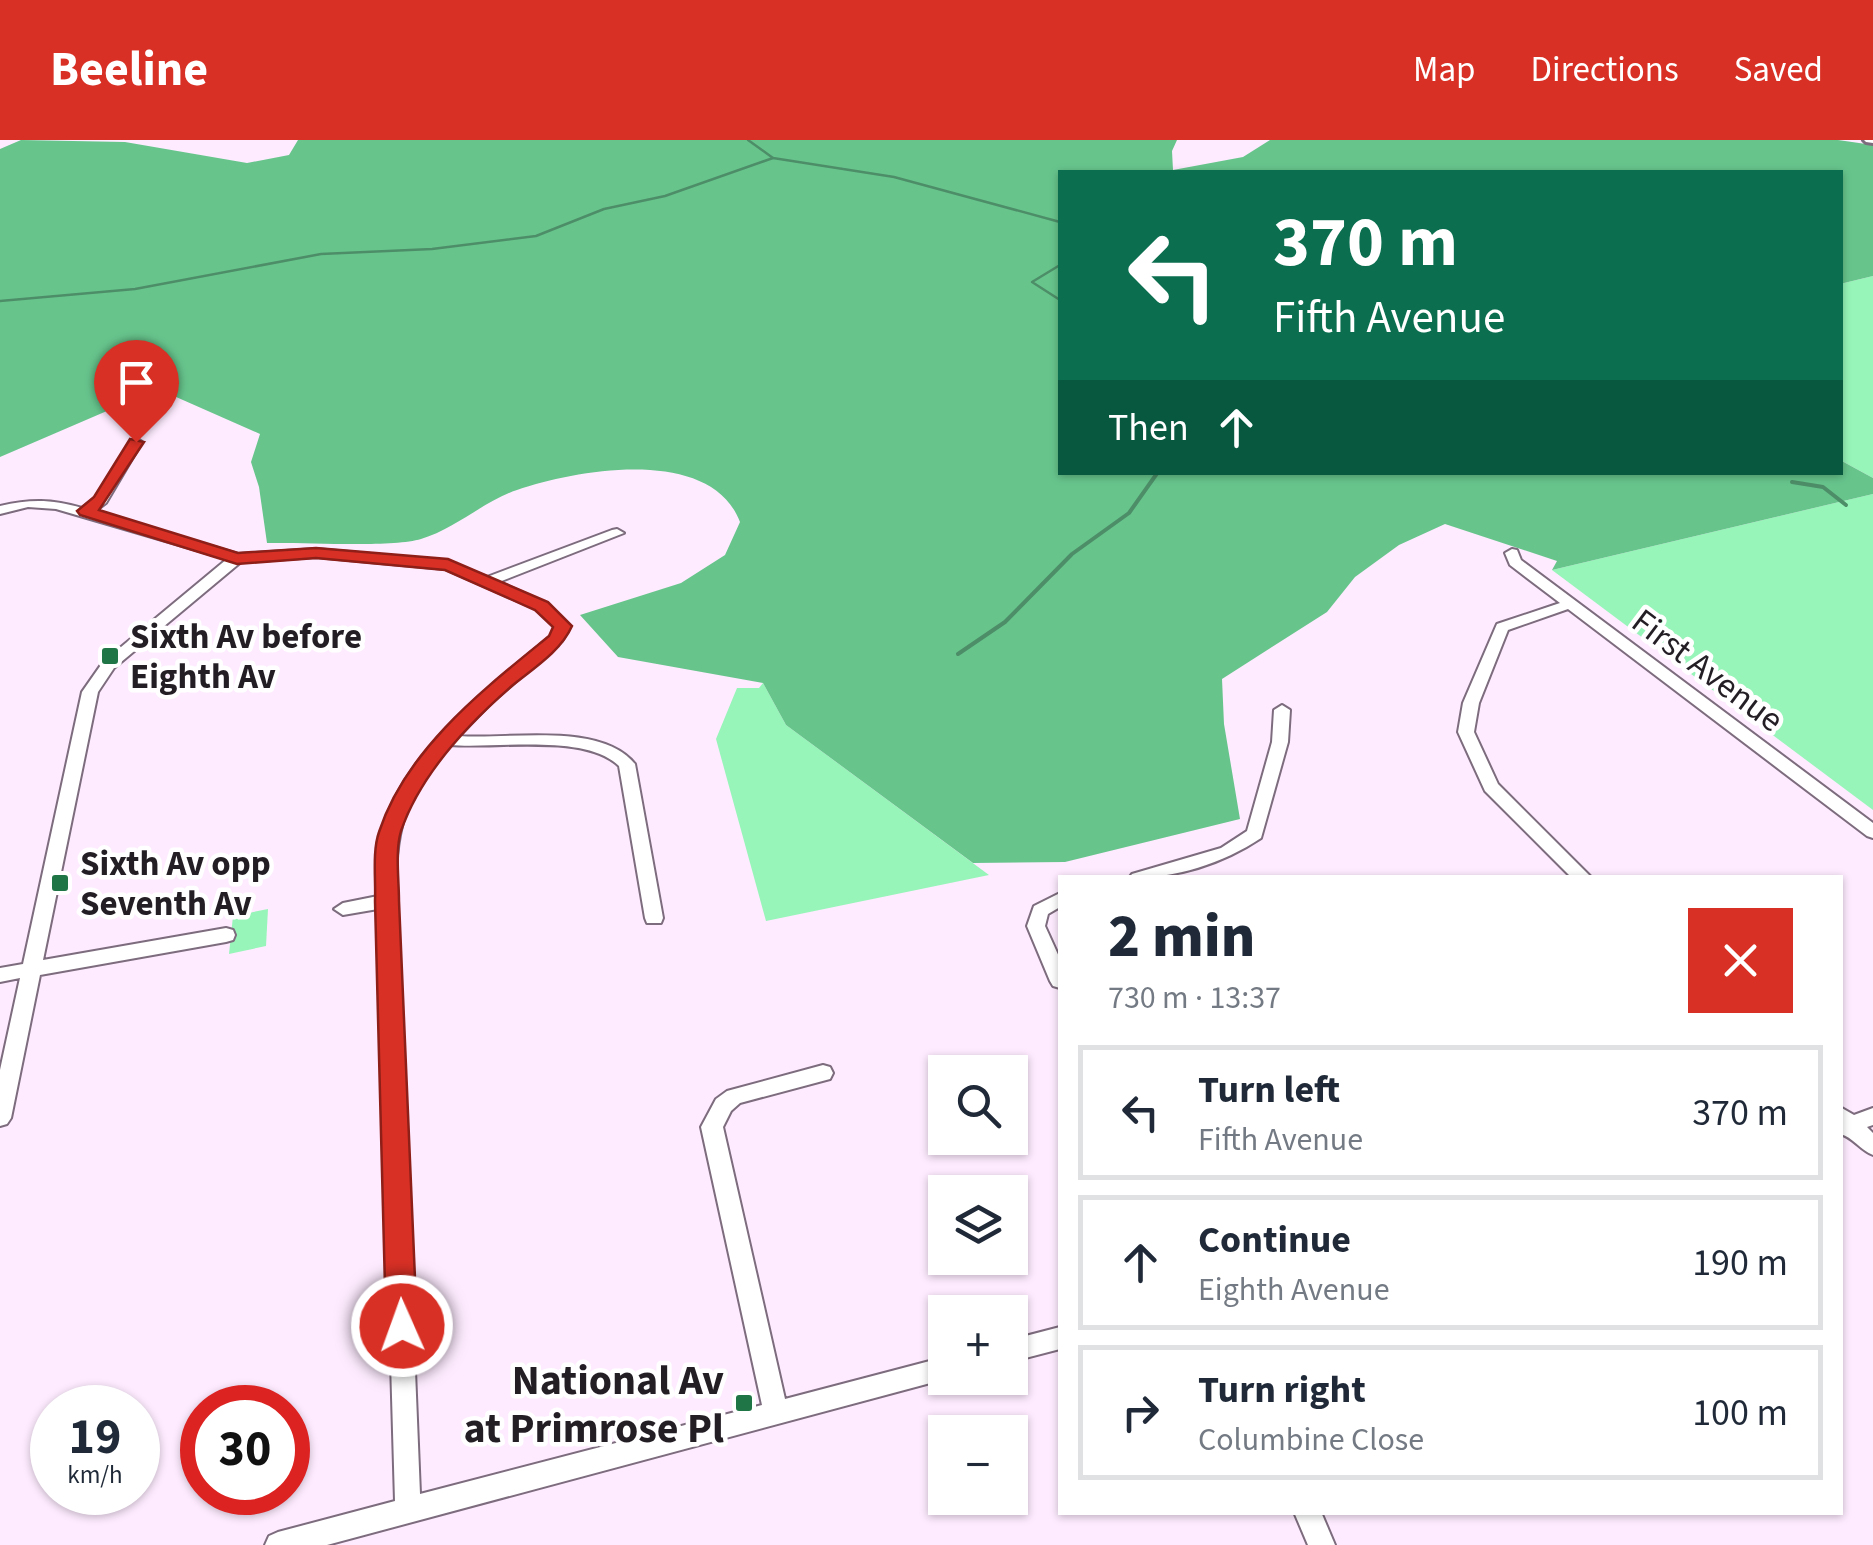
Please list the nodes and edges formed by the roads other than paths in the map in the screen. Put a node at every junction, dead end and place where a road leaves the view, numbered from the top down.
1 (136, 442) dead end
2 (0, 510) edge
3 (86, 511) junction
4 (617, 533) dead end
5 (237, 558) junction
6 (1510, 559) dead end
7 (490, 581) junction
8 (1570, 604) junction
9 (1282, 710) dead end
10 (448, 740) junction
11 (1873, 832) edge
12 (1148, 875) edge
13 (1579, 875) edge
14 (387, 901) junction
15 (1058, 901) edge
16 (343, 909) dead end
17 (654, 918) dead end
18 (226, 935) dead end
19 (32, 969) junction
20 (0, 975) edge
21 (1058, 976) edge
22 (824, 1073) dead end
23 (1873, 1116) edge
24 (0, 1118) edge
25 (1844, 1123) edge
26 (1873, 1146) edge
27 (1058, 1339) edge
28 (1028, 1347) edge
29 (928, 1372) edge
30 (776, 1412) junction
31 (408, 1509) junction
32 (1308, 1515) edge
33 (278, 1545) edge
34 (1322, 1545) edge

1 - 3 street
2 - 3 street
3 - 5 street
4 - 7 street
5 - 7 street
5 - 19 street
6 - 8 street, First Avenue
7 - 10 street
8 - 11 street, First Avenue
8 - 13 street
9 - 12 street
10 - 14 street
10 - 17 street
14 - 16 street
14 - 31 street
15 - 21 street
18 - 19 street
19 - 20 street
19 - 24 street
22 - 30 street
23 - 25 street
25 - 26 street
27 - 28 street
29 - 30 street
30 - 31 street
31 - 33 street
32 - 34 street

